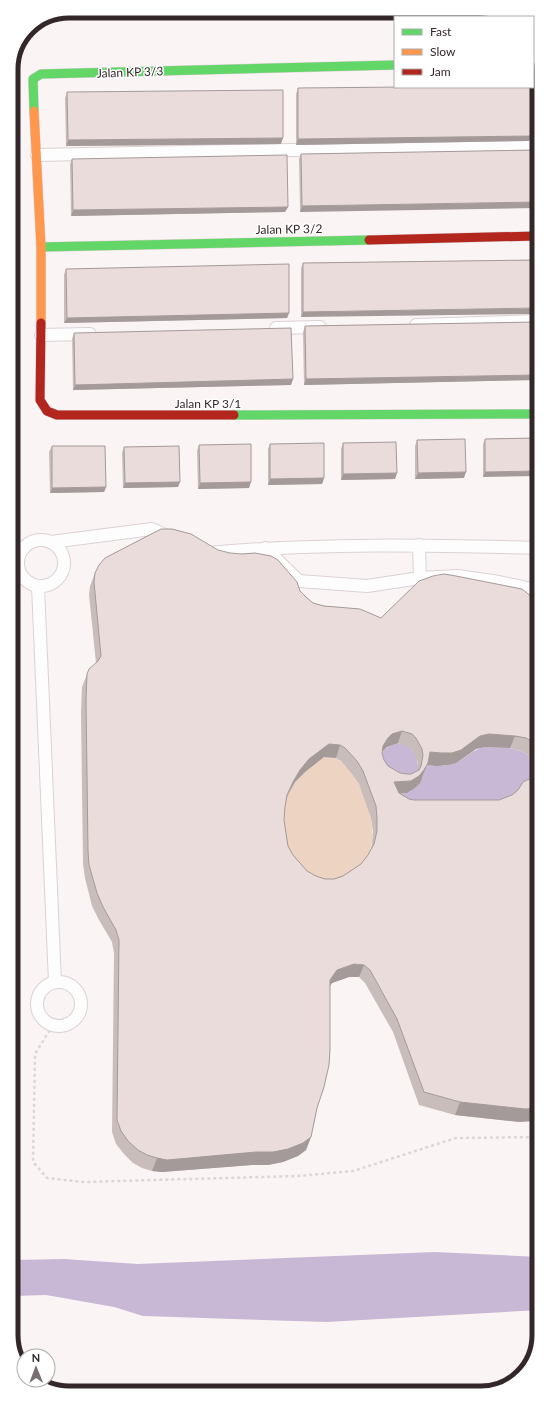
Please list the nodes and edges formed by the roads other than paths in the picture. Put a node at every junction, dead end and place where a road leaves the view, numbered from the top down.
1 (394, 65) edge
2 (532, 145) edge
3 (37, 155) junction
4 (532, 236) edge
5 (41, 247) junction
6 (532, 321) edge
7 (401, 325) edge
8 (329, 327) edge
9 (265, 329) edge
10 (105, 333) edge
11 (41, 335) junction
12 (532, 414) edge
13 (51, 542) junction
14 (184, 544) edge
15 (419, 545) junction
16 (265, 548) junction
17 (532, 548) edge
18 (197, 550) edge
19 (420, 578) junction
20 (38, 586) junction
21 (532, 589) edge
22 (54, 982) junction

1 - 3 street, Jalan KP 3/3
2 - 3 lane
3 - 5 street, Jalan KP 3/3
4 - 5 street, Jalan KP 3/2
5 - 11 street, Jalan KP 3/1
6 - 7 lane
8 - 9 lane
10 - 11 lane
11 - 12 street, Jalan KP 3/1
13 - 14 lane
13 - 20 lane
13 - 20 lane
15 - 16 lane
15 - 17 lane
15 - 19 lane
16 - 18 lane
16 - 19 lane
19 - 21 lane
20 - 22 lane
22 - 22 lane

